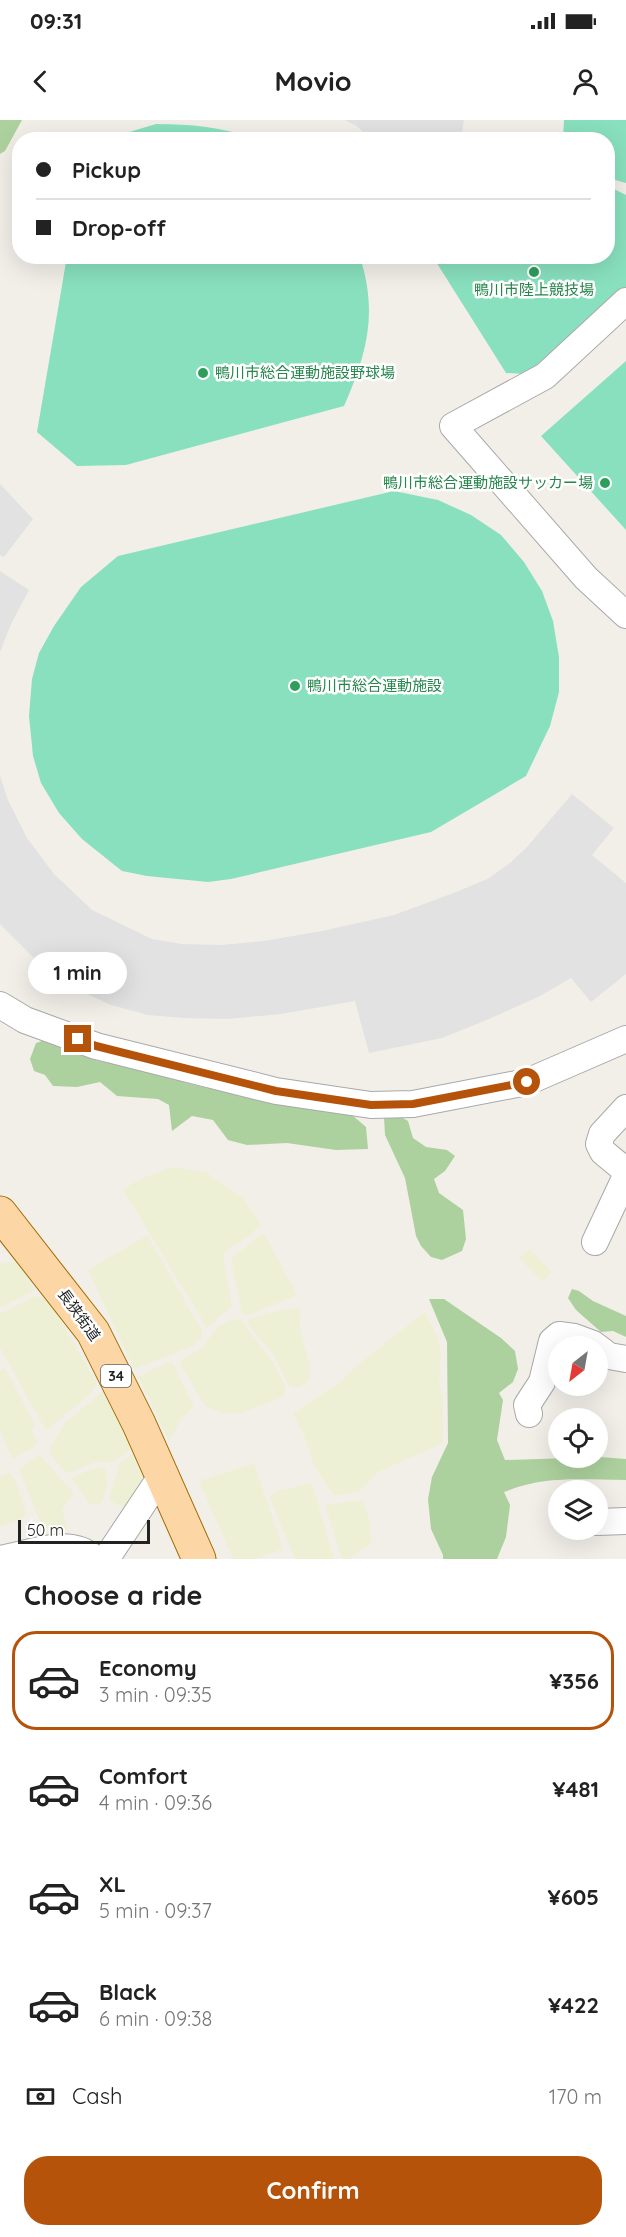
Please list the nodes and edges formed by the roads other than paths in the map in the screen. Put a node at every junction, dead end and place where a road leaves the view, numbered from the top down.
1 (626, 301) edge
2 (626, 615) edge
3 (0, 1005) edge
4 (623, 1044) edge
5 (626, 1108) edge
6 (626, 1171) edge
7 (626, 1176) edge
8 (0, 1213) edge
9 (595, 1242) dead end
10 (626, 1359) edge
11 (529, 1414) dead end
12 (162, 1475) junction
13 (626, 1521) edge
14 (608, 1522) edge
15 (0, 1558) edge
16 (95, 1559) edge
17 (106, 1559) edge
18 (199, 1559) edge

1 - 2 street
3 - 4 street
5 - 6 street
7 - 9 street
8 - 12 main road, 長狭街道 / 34
10 - 11 street
12 - 17 street
12 - 18 main road, 長狭街道 / 34
13 - 14 street
15 - 16 street

